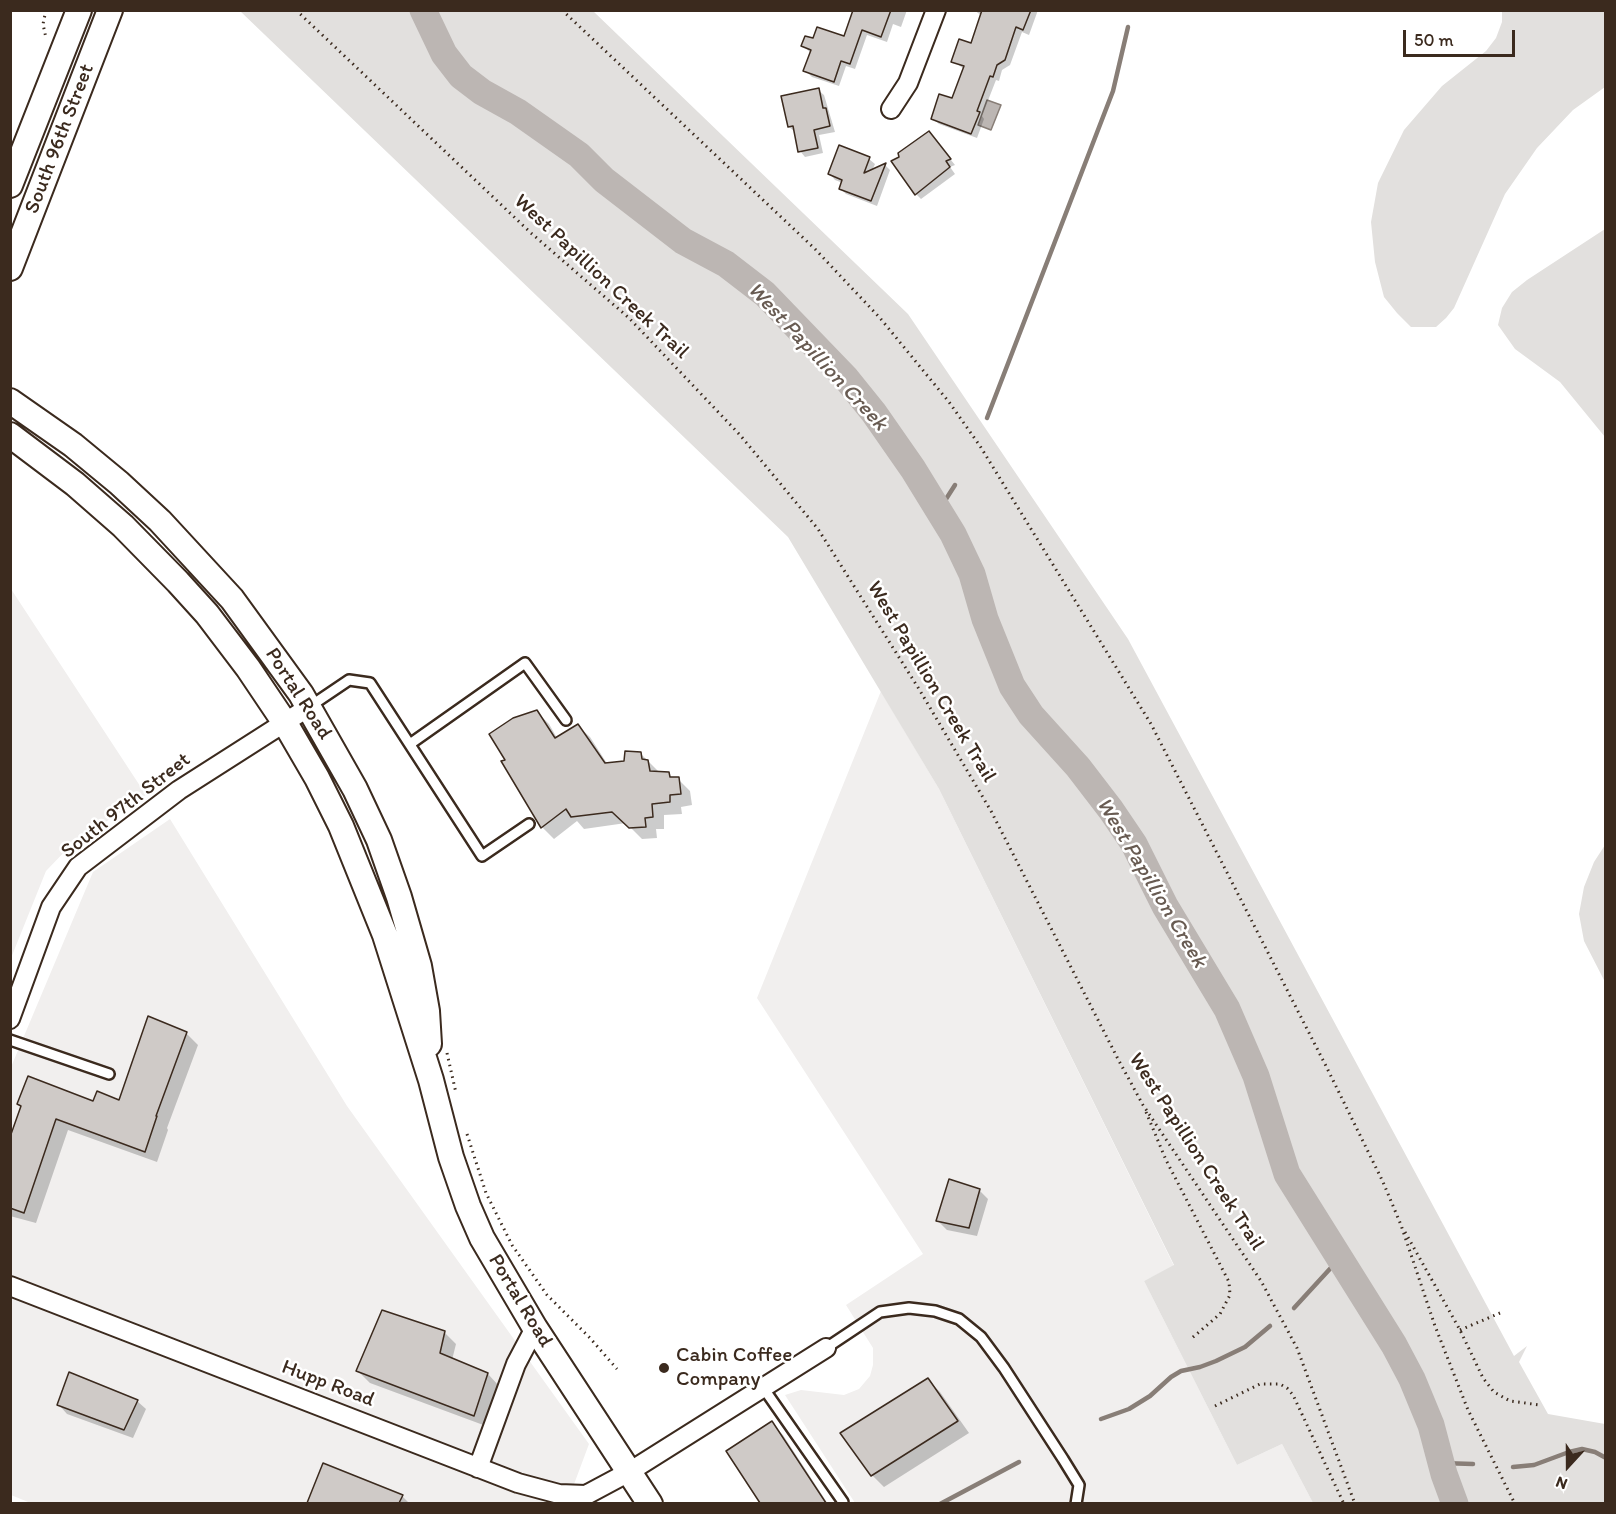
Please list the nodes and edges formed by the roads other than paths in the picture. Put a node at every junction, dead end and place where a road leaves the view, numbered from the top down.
1 (79, 10) edge
2 (110, 10) edge
3 (936, 10) edge
4 (891, 109) dead end
5 (10, 185) edge
6 (10, 268) edge
7 (10, 401) edge
8 (10, 435) edge
9 (309, 707) junction
10 (566, 720) dead end
11 (285, 723) junction
12 (410, 744) junction
13 (529, 824) dead end
14 (10, 1018) edge
15 (10, 1040) edge
16 (109, 1074) dead end
17 (431, 1080) junction
18 (10, 1286) edge
19 (535, 1328) junction
20 (826, 1347) joint
21 (762, 1386) junction
22 (478, 1468) junction
23 (629, 1472) junction
24 (843, 1502) edge
25 (650, 1503) edge
26 (1076, 1503) edge

1 - 5 main road, South 96th Street
2 - 6 main road, South 96th Street
3 - 4 street
7 - 9 main road, Portal Road
8 - 11 main road, Portal Road
9 - 11 street, South 97th Street
9 - 12 lane
9 - 17 main road, Portal Road
10 - 12 lane
11 - 14 street, South 97th Street
11 - 17 main road, Portal Road
12 - 13 lane
15 - 16 lane
17 - 19 main road, Portal Road
18 - 22 street, Hupp Road
19 - 22 street
19 - 23 main road, Portal Road
20 - 21 street, Hupp Road
20 - 26 lane
21 - 23 street, Hupp Road
21 - 24 lane
22 - 23 street, Hupp Road
23 - 25 main road, Portal Road

